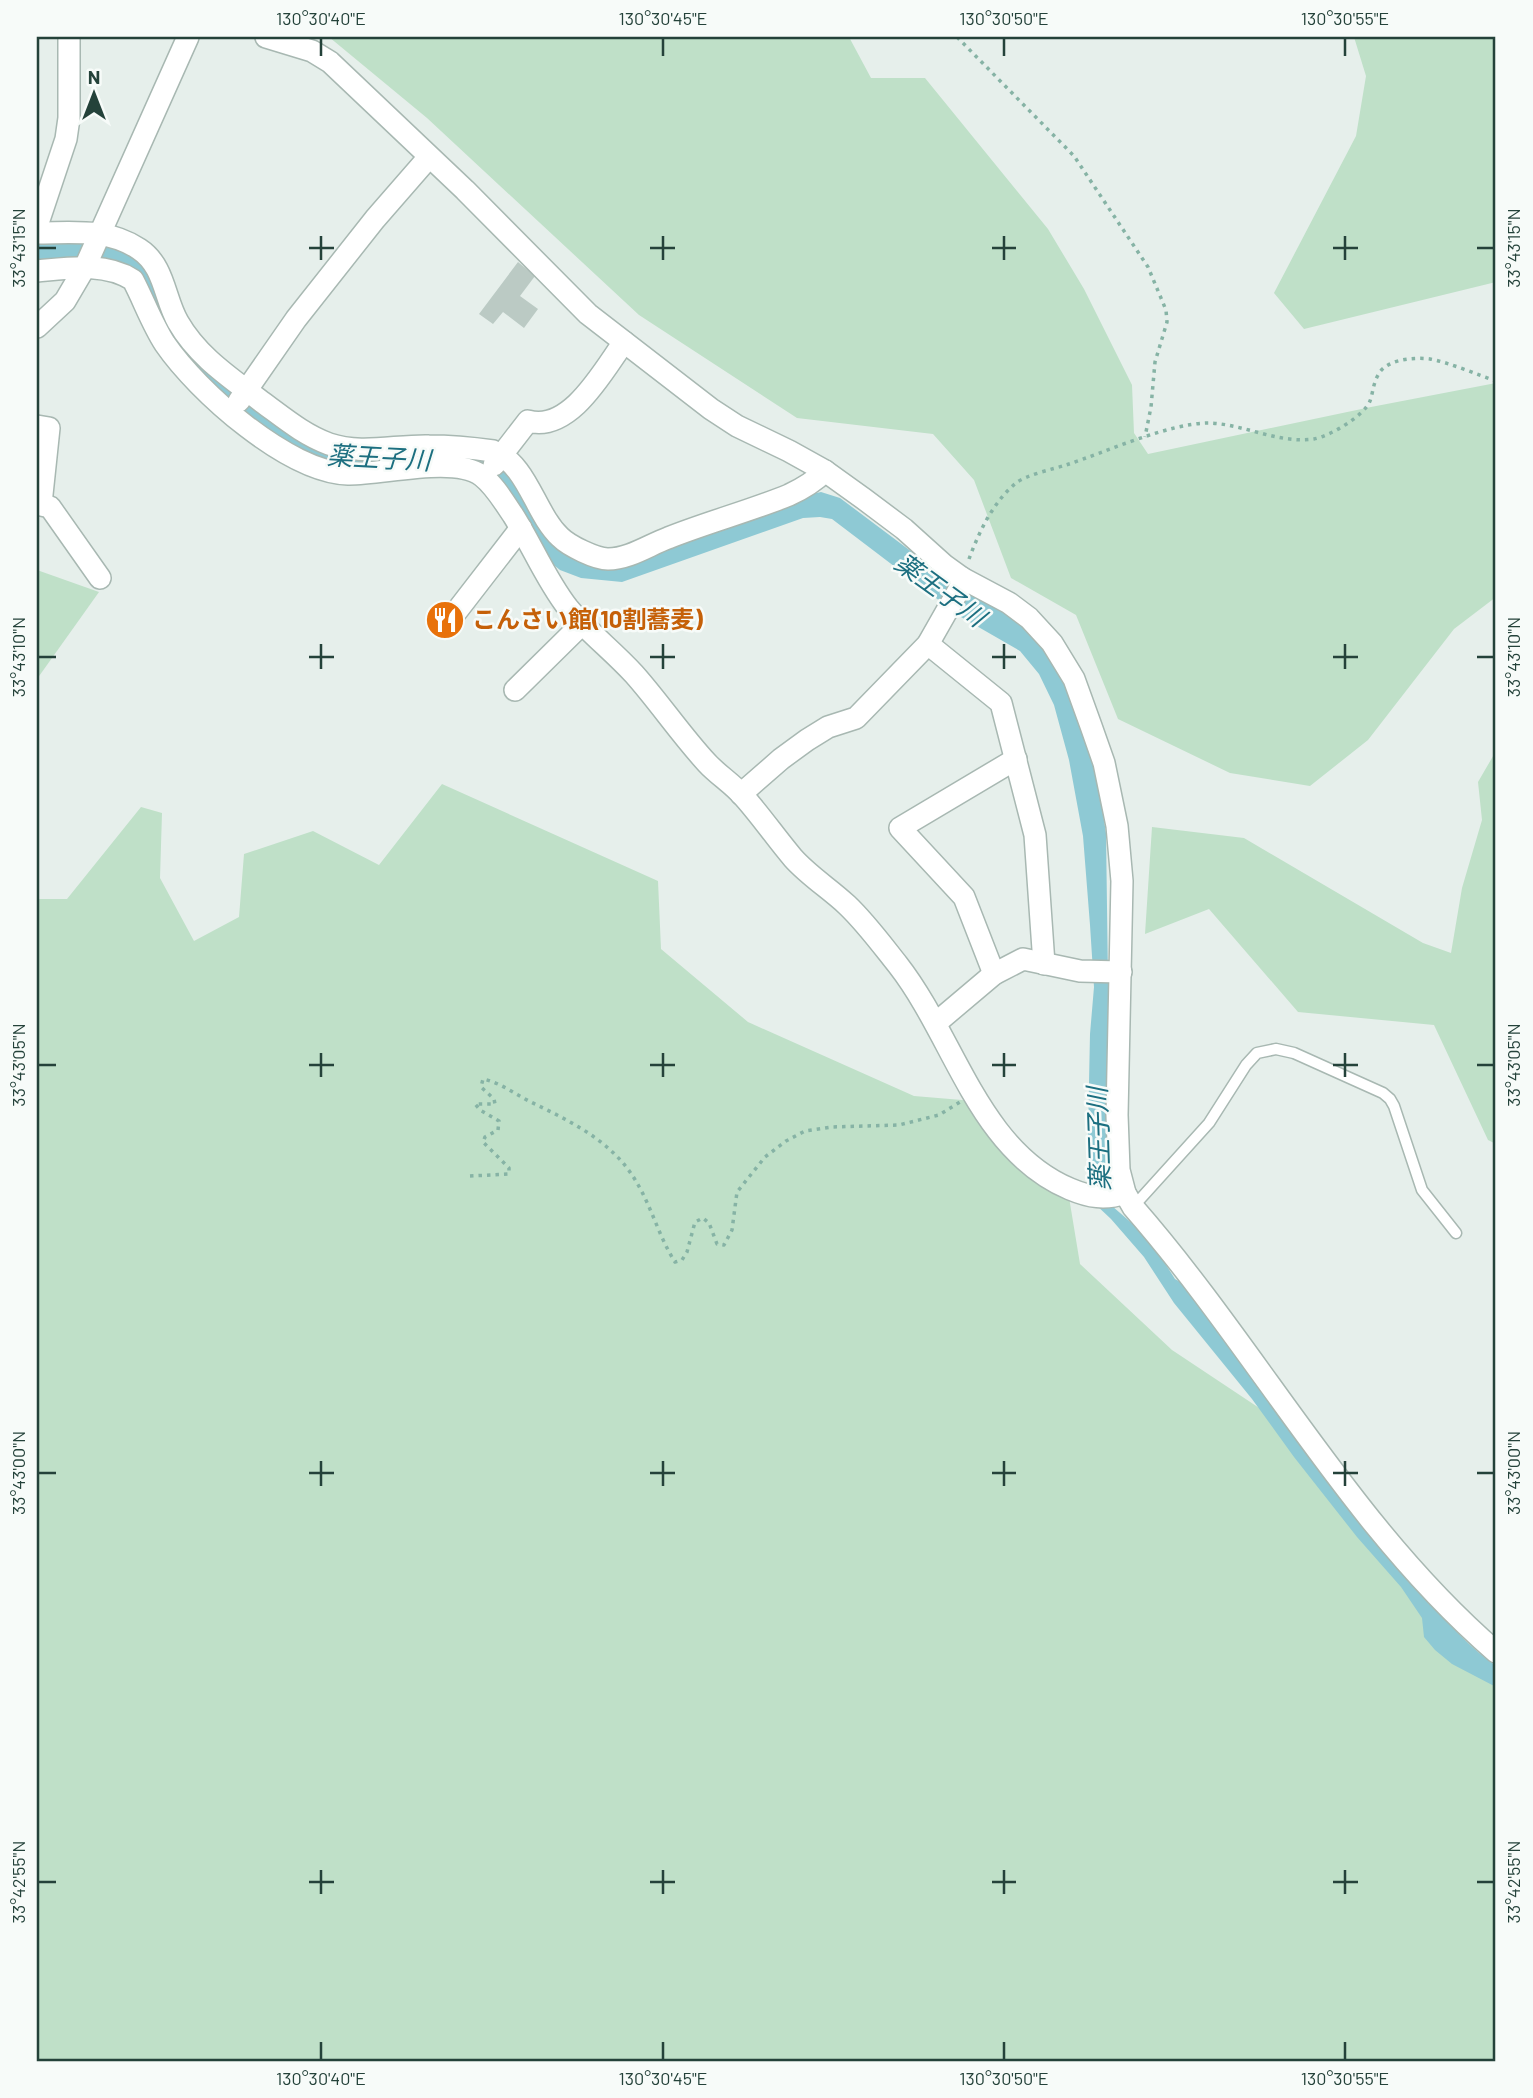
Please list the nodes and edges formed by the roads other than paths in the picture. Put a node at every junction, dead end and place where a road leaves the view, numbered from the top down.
1 (69, 37) edge
2 (188, 37) edge
3 (266, 37) edge
4 (429, 157) junction
5 (37, 226) edge
6 (37, 233) edge
7 (101, 233) junction
8 (85, 267) junction
9 (37, 271) edge
10 (37, 327) edge
11 (624, 342) junction
12 (246, 390) junction
13 (230, 413) junction
14 (37, 426) edge
15 (304, 433) junction
16 (427, 446) junction
17 (502, 454) junction
18 (291, 456) junction
19 (427, 467) junction
20 (825, 471) junction
21 (484, 478) junction
22 (39, 504) edge
23 (521, 528) junction
24 (562, 538) junction
25 (539, 560) junction
26 (100, 578) dead end
27 (962, 582) junction
28 (583, 623) junction
29 (446, 625) dead end
30 (928, 644) junction
31 (515, 691) dead end
32 (1016, 759) junction
33 (741, 794) junction
34 (1044, 964) junction
35 (1121, 972) junction
36 (994, 974) junction
37 (936, 1023) junction
38 (1122, 1200) junction
39 (1456, 1233) dead end
40 (1496, 1652) edge

1 - 5 street
2 - 7 street
3 - 4 street
4 - 11 street
4 - 12 street
6 - 7 street
7 - 8 street
7 - 12 street
8 - 9 street
8 - 10 street
8 - 13 street
11 - 17 street
11 - 20 street
12 - 13 street
12 - 15 street
13 - 18 street
14 - 22 street
15 - 16 street
15 - 18 street
16 - 17 street
16 - 19 street
17 - 21 street
17 - 24 street
18 - 19 street
19 - 21 street
20 - 24 street
20 - 27 street
21 - 23 street
22 - 26 street
23 - 25 street
23 - 29 street
24 - 25 street
25 - 28 street
27 - 30 street
27 - 35 street
28 - 31 street
28 - 33 street
30 - 32 street
30 - 33 street
32 - 34 street
32 - 36 street
33 - 37 street
34 - 35 street
34 - 36 street
35 - 38 street
36 - 37 street
37 - 38 street
38 - 39 lane
38 - 40 street

